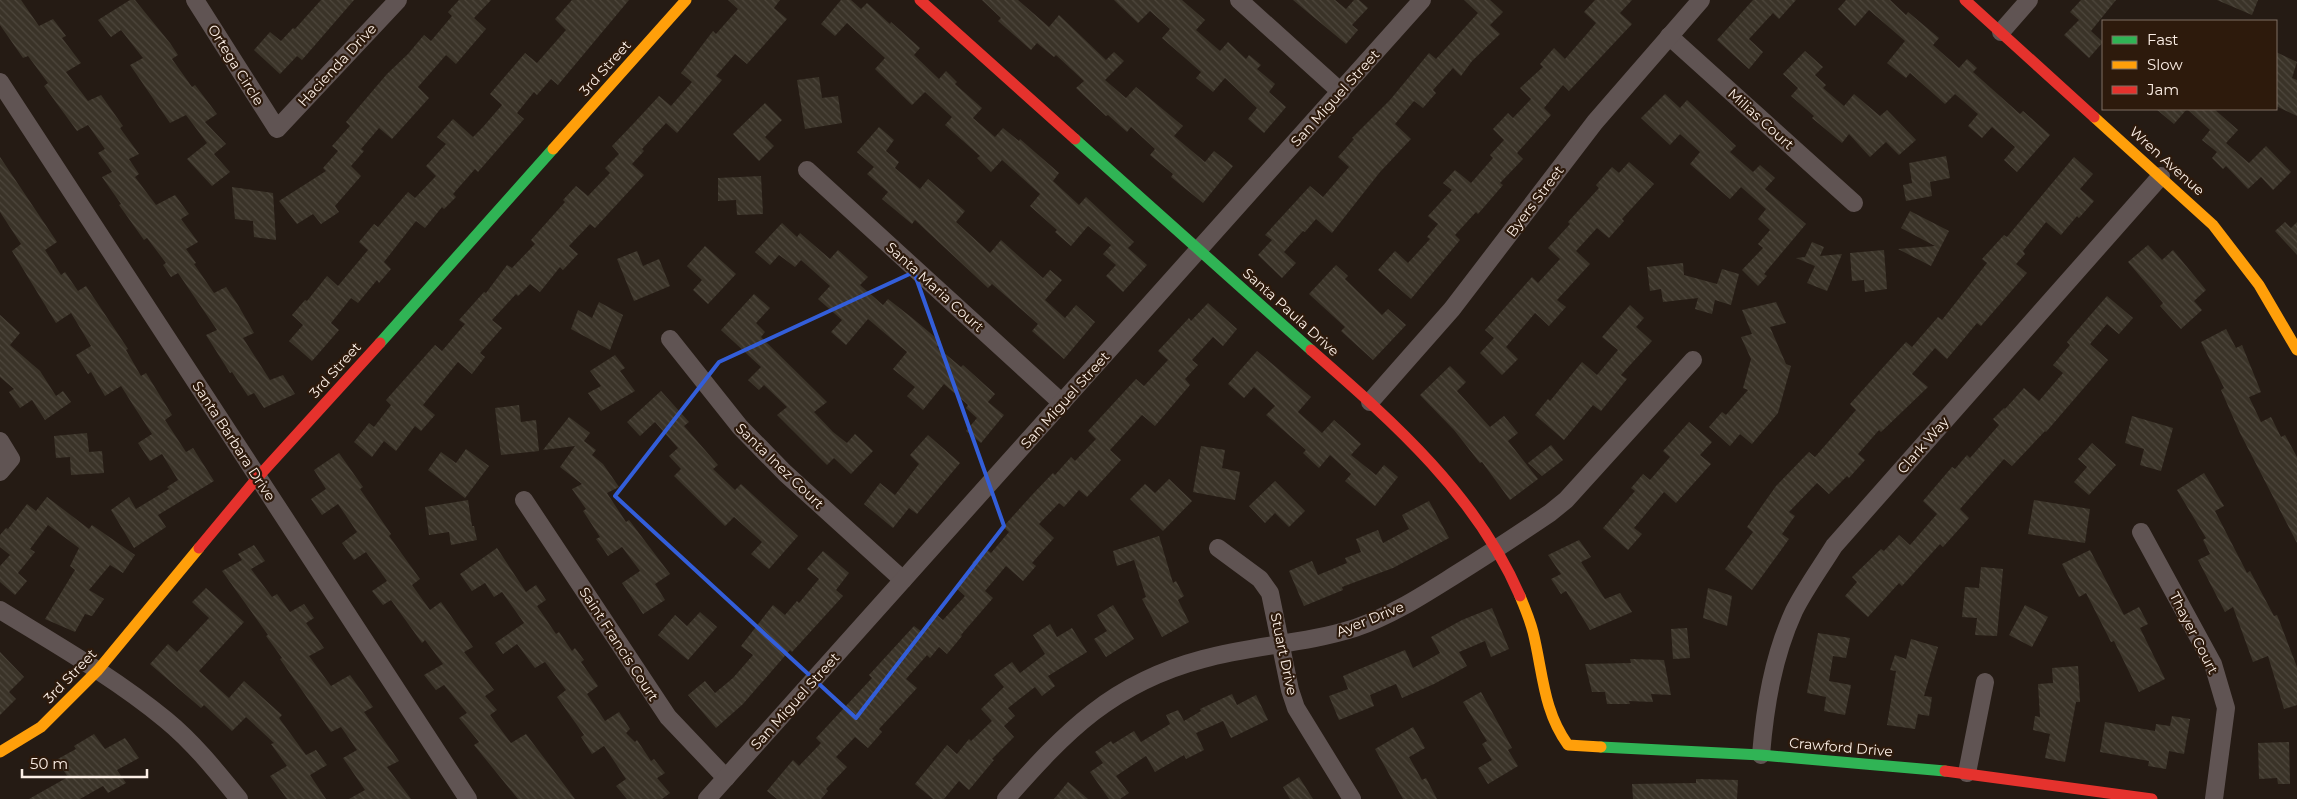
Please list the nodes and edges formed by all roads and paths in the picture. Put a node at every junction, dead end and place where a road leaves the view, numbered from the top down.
1 (195, 0) edge
2 (398, 0) edge
3 (686, 0) edge
4 (920, 0) edge
5 (1239, 0) edge
6 (1422, 0) edge
7 (1701, 0) edge
8 (1965, 0) edge
9 (2029, 0) edge
10 (2001, 32) junction
11 (1669, 36) junction
12 (0, 82) edge
13 (1341, 92) junction
14 (277, 129) joint
15 (807, 170) dead end
16 (2161, 176) junction
17 (1854, 203) dead end
18 (1199, 250) junction
19 (2297, 322) edge
20 (2286, 329) junction
21 (670, 339) dead end
22 (2297, 350) edge
23 (1693, 360) dead end
24 (1370, 402) junction
25 (1062, 403) junction
26 (0, 441) edge
27 (0, 472) edge
28 (258, 477) junction
29 (524, 500) dead end
30 (2141, 532) dead end
31 (1218, 548) dead end
32 (1498, 548) junction
33 (903, 580) junction
34 (0, 610) edge
35 (1282, 644) junction
36 (98, 670) junction
37 (1985, 682) dead end
38 (1549, 710) joint
39 (0, 752) edge
40 (1761, 755) junction
41 (1968, 773) junction
42 (726, 778) junction
43 (240, 799) edge
44 (468, 799) edge
45 (707, 799) edge
46 (1006, 799) edge
47 (1352, 799) edge
48 (2152, 799) edge
49 (2214, 799) edge

1 - 14 street, Ortega Circle
2 - 14 street, Hacienda Drive
3 - 28 street, 3rd Street
4 - 18 street, Santa Paula Drive
5 - 13 street
6 - 13 street, San Miguel Street
7 - 11 street, Byers Street
8 - 10 street, Wren Avenue
9 - 10 street
10 - 16 street, Wren Avenue
11 - 17 street, Milias Court
11 - 24 street, Byers Street
12 - 28 street, Santa Barbara Drive
13 - 18 street, San Miguel Street
15 - 25 street, Santa Maria Court
16 - 20 street, Wren Avenue
16 - 40 street, Clark Way
18 - 24 street, Santa Paula Drive
18 - 25 street, San Miguel Street
19 - 20 street
20 - 22 street, Wren Avenue
21 - 33 street, Santa Inez Court
23 - 32 street, Ayer Drive
24 - 32 street, Santa Paula Drive
25 - 33 street, San Miguel Street
26 - 27 street
28 - 36 street, 3rd Street
28 - 44 street, Santa Barbara Drive
29 - 42 street, Saint Francis Court
30 - 49 street, Thayer Court
31 - 35 street, Stuart Drive
32 - 35 street, Ayer Drive
32 - 38 street, Santa Paula Drive
33 - 42 street, San Miguel Street
34 - 36 street
35 - 46 street, Ayer Drive
35 - 47 street, Stuart Drive
36 - 39 street, 3rd Street
36 - 43 street
37 - 41 street
38 - 40 street, Crawford Drive
40 - 41 street, Crawford Drive
41 - 48 street, Crawford Drive
42 - 45 street, San Miguel Street

